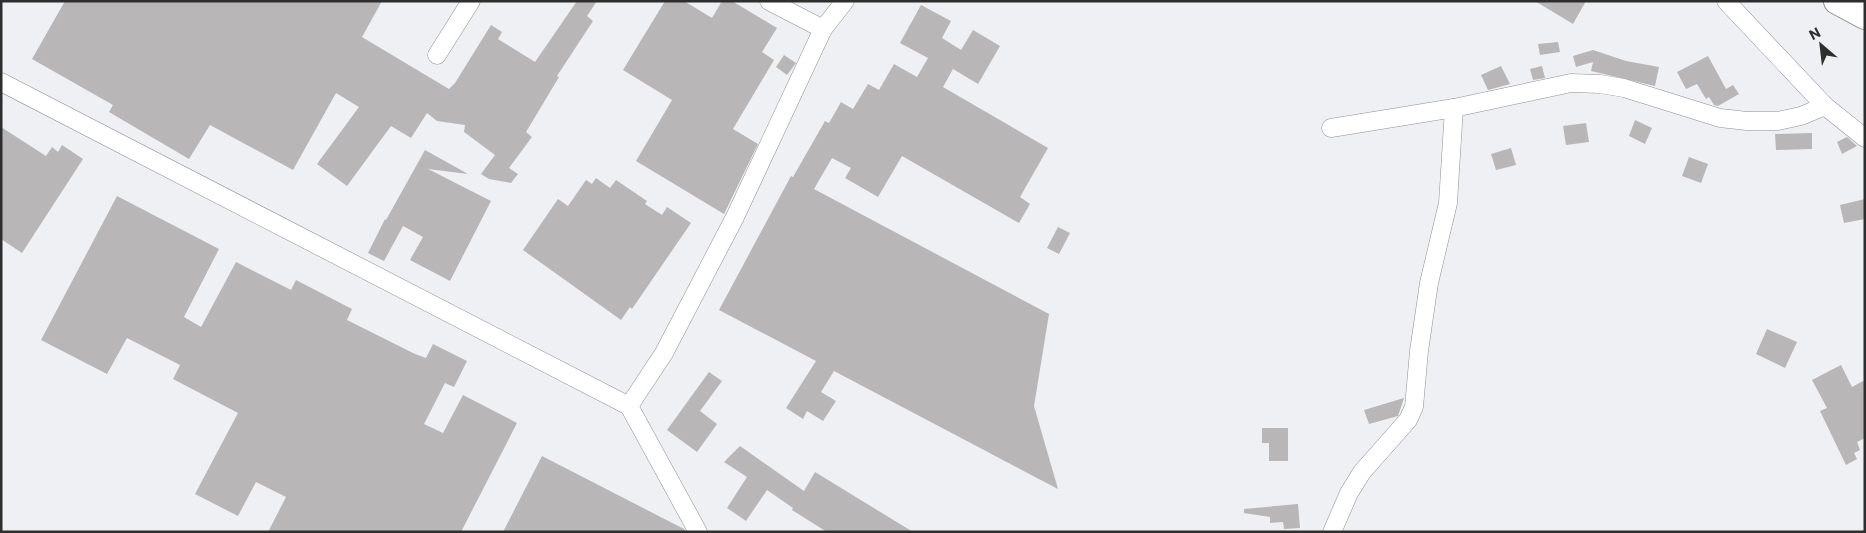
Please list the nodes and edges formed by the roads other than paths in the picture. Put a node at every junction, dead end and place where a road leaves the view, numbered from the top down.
1 (471, 1) edge
2 (769, 1) edge
3 (845, 1) edge
4 (1726, 1) edge
5 (1837, 1) edge
6 (1865, 16) edge
7 (823, 29) junction
8 (437, 55) dead end
9 (1, 82) edge
10 (1825, 106) junction
11 (1454, 108) junction
12 (1331, 128) dead end
13 (1865, 138) edge
14 (629, 406) junction
15 (698, 532) edge
16 (1332, 532) edge

1 - 8 street
2 - 7 street
3 - 7 street
4 - 10 street
5 - 6 highway
7 - 14 street
9 - 14 street
10 - 11 street
10 - 13 street
11 - 12 street
11 - 16 street
14 - 15 street

